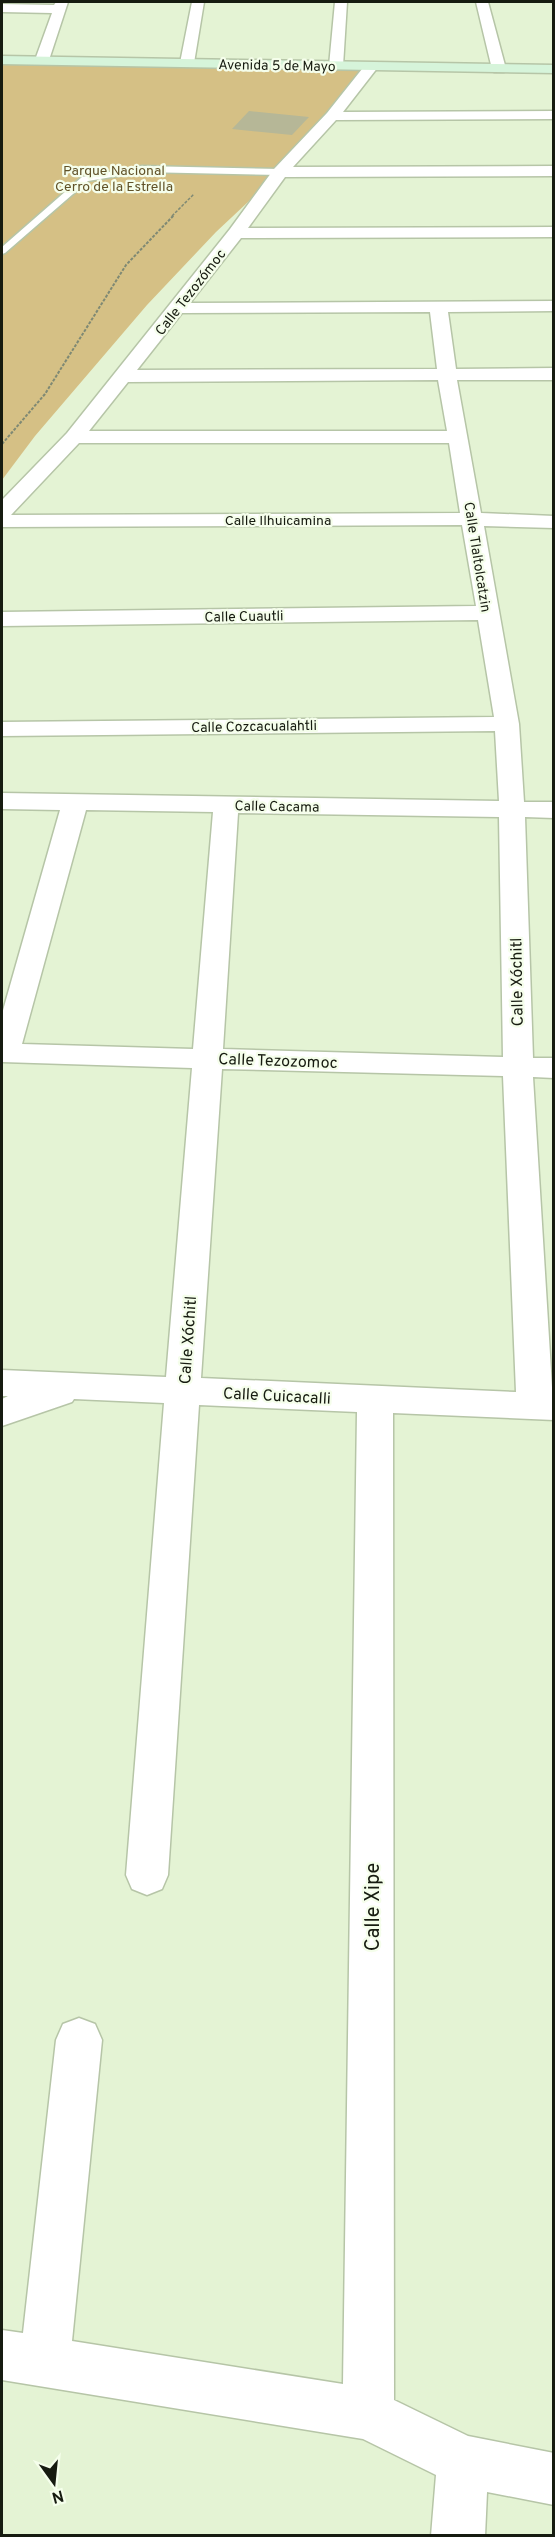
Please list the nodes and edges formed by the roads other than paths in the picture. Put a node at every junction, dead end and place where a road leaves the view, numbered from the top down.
1 (198, 2) edge
2 (341, 2) edge
3 (482, 2) edge
4 (60, 5) edge
5 (2, 8) edge
6 (2, 60) edge
7 (42, 60) junction
8 (187, 63) junction
9 (336, 66) junction
10 (372, 67) junction
11 (499, 69) junction
12 (554, 69) edge
13 (554, 115) edge
14 (332, 116) junction
15 (554, 171) edge
16 (280, 172) junction
17 (554, 232) edge
18 (236, 233) junction
19 (2, 251) edge
20 (554, 306) edge
21 (438, 307) junction
22 (177, 308) junction
23 (554, 374) edge
24 (447, 375) junction
25 (124, 376) junction
26 (74, 437) junction
27 (458, 437) junction
28 (2, 512) edge
29 (471, 519) junction
30 (2, 521) edge
31 (554, 522) edge
32 (487, 613) junction
33 (2, 619) edge
34 (507, 724) junction
35 (2, 729) edge
36 (2, 801) edge
37 (75, 803) junction
38 (226, 806) junction
39 (512, 808) junction
40 (554, 810) edge
41 (3, 1053) edge
42 (209, 1058) junction
43 (518, 1067) junction
44 (554, 1068) edge
45 (2, 1383) edge
46 (83, 1386) junction
47 (183, 1390) junction
48 (375, 1400) junction
49 (544, 1407) edge
50 (2, 1412) edge
51 (147, 1875) dead end
52 (79, 2040) dead end
53 (23, 2359) edge
54 (368, 2414) junction
55 (463, 2461) junction
56 (554, 2479) edge
57 (458, 2535) edge

1 - 8 street
2 - 9 street
3 - 11 street
4 - 5 street
4 - 7 street
6 - 7 street, Avenida 5 de Mayo
7 - 8 street, Avenida 5 de Mayo
8 - 9 street, Avenida 5 de Mayo
9 - 10 street, Avenida 5 de Mayo
10 - 11 street, Avenida 5 de Mayo
10 - 14 street, Calle Tezozómoc
11 - 12 street, Avenida 5 de Mayo
13 - 14 street
14 - 16 street, Calle Tezozómoc
15 - 16 street
16 - 18 street, Calle Tezozómoc
16 - 19 lane
17 - 18 street
18 - 22 street, Calle Tezozómoc
20 - 21 street
21 - 22 street
21 - 24 street, Calle Tlaltolcatzin
22 - 25 street, Calle Tezozómoc
23 - 24 street
24 - 25 street
24 - 27 street, Calle Tlaltolcatzin
25 - 26 street, Calle Tezozómoc
26 - 27 street
26 - 28 street, Calle Tezozómoc
27 - 29 street, Calle Tlaltolcatzin
29 - 30 street, Calle Ilhuicamina
29 - 31 street, Calle Ilhuicamina
29 - 32 street, Calle Tlaltolcatzin
32 - 33 street, Calle Cuautli
32 - 34 street, Calle Tlaltolcatzin
34 - 35 street, Calle Cozcacualahtli
34 - 39 street, Calle Tlaltolcatzin
36 - 37 street, Calle Cacama
37 - 38 street, Calle Cacama
37 - 41 street
38 - 39 street, Calle Cacama
38 - 42 street, Calle Xóchitl
39 - 40 street, Calle Cacama
39 - 43 street, Calle Xóchitl
41 - 42 street, Calle Tezozomoc
42 - 43 street, Calle Tezozomoc
42 - 47 street, Calle Xóchitl
43 - 44 street, Calle Tezozomoc
43 - 49 street, Calle Xóchitl
45 - 46 street, Calle Cuicacalli
46 - 47 street, Calle Cuicacalli
46 - 50 street
47 - 48 street, Calle Cuicacalli
47 - 51 street, Calle Xóchitl
48 - 49 street, Calle Cuicacalli
48 - 54 street, Calle Xipe
52 - 53 street
53 - 54 street
54 - 55 street
55 - 56 street
55 - 57 street

